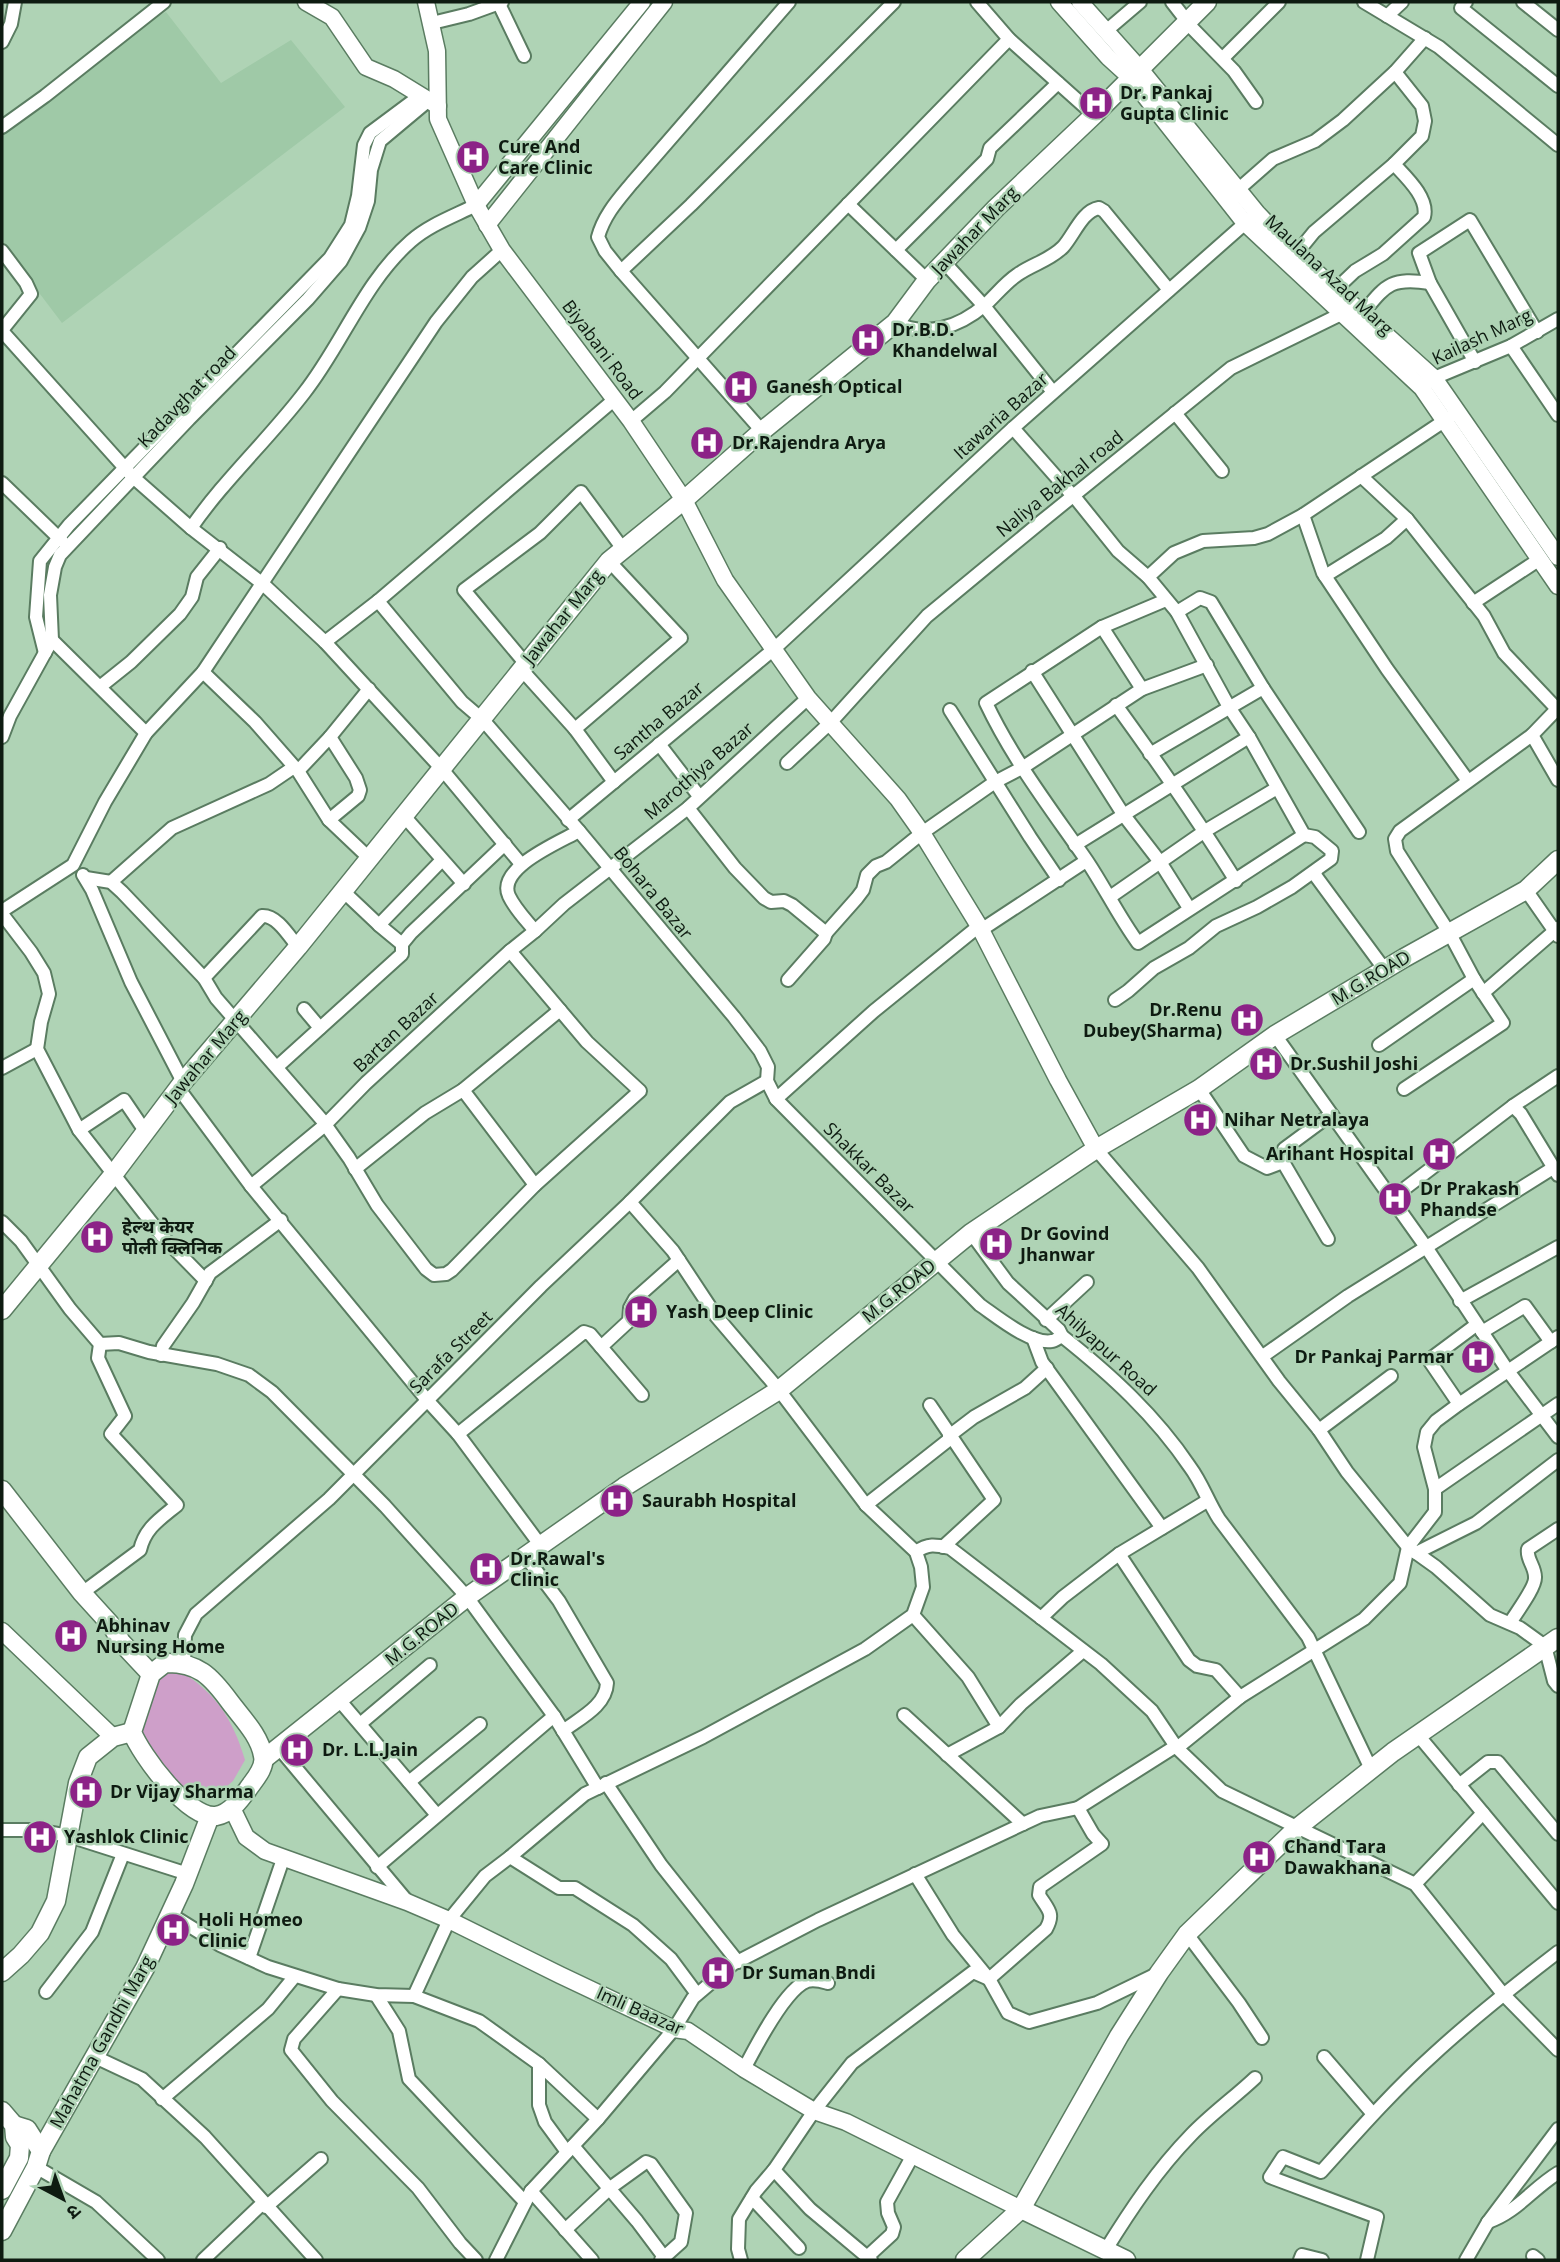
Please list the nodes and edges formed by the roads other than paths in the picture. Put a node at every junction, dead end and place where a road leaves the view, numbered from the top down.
1 (15, 2) edge
2 (164, 2) edge
3 (306, 2) edge
4 (425, 2) edge
5 (642, 2) edge
6 (664, 2) edge
7 (789, 2) edge
8 (894, 2) edge
9 (977, 2) edge
10 (1059, 2) edge
11 (1080, 2) edge
12 (1140, 2) edge
13 (1172, 2) edge
14 (1207, 2) edge
15 (1279, 2) edge
16 (1364, 2) edge
17 (1402, 2) edge
18 (1466, 2) edge
19 (500, 3) edge
20 (1531, 4) edge
21 (330, 9) edge
22 (1387, 16) junction
23 (1185, 21) junction
24 (432, 23) junction
25 (1558, 30) edge
26 (1106, 31) junction
27 (1425, 38) junction
28 (1009, 39) junction
29 (2, 42) edge
30 (524, 56) dead end
31 (1223, 58) junction
32 (1395, 72) junction
33 (1135, 73) junction
34 (1058, 83) junction
35 (1558, 86) edge
36 (429, 100) junction
37 (1256, 102) dead end
38 (1094, 115) junction
39 (2, 127) edge
40 (1558, 145) edge
41 (1394, 164) junction
42 (1231, 195) junction
43 (848, 204) junction
44 (476, 205) junction
45 (1251, 218) junction
46 (487, 225) junction
47 (502, 250) junction
48 (897, 250) junction
49 (2, 251) edge
50 (1296, 254) junction
51 (944, 262) junction
52 (621, 271) junction
53 (927, 280) junction
54 (1430, 282) junction
55 (1169, 290) junction
56 (1335, 290) junction
57 (984, 306) junction
58 (1341, 314) junction
59 (1362, 314) junction
60 (1558, 319) edge
61 (895, 323) junction
62 (2, 331) edge
63 (1537, 332) junction
64 (1511, 346) junction
65 (697, 359) junction
66 (1475, 362) junction
67 (1428, 383) junction
68 (1053, 392) junction
69 (615, 399) junction
70 (1175, 413) junction
71 (1558, 415) edge
72 (1452, 416) junction
73 (631, 421) junction
74 (1013, 428) junction
75 (762, 431) junction
76 (1222, 471) dead end
77 (130, 473) junction
78 (1361, 476) junction
79 (2, 483) edge
80 (1073, 496) junction
81 (684, 500) junction
82 (1303, 515) junction
83 (1407, 519) junction
84 (191, 528) junction
85 (63, 542) junction
86 (220, 548) junction
87 (616, 555) junction
88 (1558, 557) edge
89 (1540, 559) junction
90 (1325, 576) junction
91 (1148, 577) junction
92 (263, 584) junction
93 (1558, 586) edge
94 (1166, 600) junction
95 (378, 601) junction
96 (1473, 603) junction
97 (1177, 612) junction
98 (1102, 627) junction
99 (52, 640) junction
100 (325, 642) junction
101 (774, 649) junction
102 (45, 653) junction
103 (1207, 665) junction
104 (523, 666) junction
105 (1032, 671) junction
106 (203, 672) junction
107 (101, 687) junction
108 (1263, 688) junction
109 (369, 689) junction
110 (1142, 689) junction
111 (808, 698) junction
112 (1116, 705) junction
113 (1229, 707) junction
114 (1558, 708) edge
115 (950, 710) dead end
116 (483, 720) junction
117 (831, 722) junction
118 (575, 729) junction
119 (146, 733) junction
120 (1072, 735) junction
121 (1532, 735) junction
122 (2, 737) edge
123 (330, 737) junction
124 (1249, 737) junction
125 (659, 744) junction
126 (1150, 754) junction
127 (787, 763) dead end
128 (441, 768) junction
129 (1022, 768) junction
130 (296, 769) junction
131 (1558, 780) edge
132 (1468, 781) junction
133 (614, 782) junction
134 (995, 782) junction
135 (1173, 782) junction
136 (1277, 788) junction
137 (699, 796) junction
138 (688, 808) junction
139 (1123, 814) junction
140 (404, 816) junction
141 (329, 820) junction
142 (568, 820) junction
143 (579, 831) junction
144 (1205, 831) junction
145 (1359, 832) dead end
146 (922, 834) junction
147 (1304, 835) junction
148 (505, 844) junction
149 (1075, 845) junction
150 (369, 858) junction
151 (442, 860) junction
152 (1558, 860) edge
153 (1086, 861) junction
154 (1160, 863) junction
155 (521, 864) junction
156 (73, 865) junction
157 (610, 868) junction
158 (1316, 870) junction
159 (86, 878) junction
160 (1059, 880) junction
161 (1236, 881) junction
162 (111, 882) junction
163 (464, 884) junction
164 (1526, 890) junction
165 (343, 891) junction
166 (1110, 897) junction
167 (564, 904) joint
168 (1189, 908) junction
169 (2, 912) edge
170 (379, 925) junction
171 (980, 928) junction
172 (535, 932) junction
173 (1557, 932) edge
174 (826, 933) junction
175 (1450, 934) junction
176 (402, 944) junction
177 (298, 947) junction
178 (510, 951) junction
179 (1385, 970) junction
180 (205, 978) junction
181 (1474, 979) junction
182 (788, 980) dead end
183 (1483, 993) junction
184 (1115, 1000) dead end
185 (304, 1009) dead end
186 (560, 1010) junction
187 (237, 1020) junction
188 (320, 1028) junction
189 (1275, 1035) junction
190 (1379, 1045) dead end
191 (37, 1049) junction
192 (276, 1067) junction
193 (2, 1068) edge
194 (1558, 1076) edge
195 (767, 1081) junction
196 (181, 1086) junction
197 (1199, 1089) junction
198 (1404, 1089) dead end
199 (463, 1090) junction
200 (776, 1100) junction
201 (1513, 1106) junction
202 (1330, 1115) junction
203 (325, 1125) junction
204 (79, 1130) junction
205 (145, 1130) junction
206 (1096, 1149) junction
207 (1283, 1163) junction
208 (355, 1169) junction
209 (1556, 1171) edge
210 (113, 1175) junction
211 (535, 1185) junction
212 (251, 1186) junction
213 (1391, 1199) junction
214 (630, 1202) junction
215 (281, 1220) junction
216 (2, 1222) edge
217 (971, 1233) junction
218 (1328, 1239) dead end
219 (1426, 1247) junction
220 (1558, 1247) edge
221 (679, 1260) junction
222 (937, 1260) junction
223 (37, 1265) junction
224 (206, 1281) junction
225 (1087, 1282) dead end
226 (1460, 1301) junction
227 (2, 1310) edge
228 (1046, 1320) junction
229 (1479, 1328) junction
230 (1062, 1336) junction
231 (1033, 1338) junction
232 (1555, 1339) edge
233 (100, 1344) junction
234 (601, 1347) junction
235 (161, 1354) junction
236 (1263, 1356) junction
237 (1047, 1368) junction
238 (1508, 1371) junction
239 (1391, 1376) dead end
240 (779, 1390) junction
241 (642, 1395) dead end
242 (427, 1400) junction
243 (1459, 1404) junction
244 (1558, 1404) edge
245 (930, 1405) dead end
246 (1542, 1414) junction
247 (1319, 1430) junction
248 (458, 1434) junction
249 (950, 1437) junction
250 (1558, 1437) edge
251 (1558, 1460) edge
252 (354, 1474) junction
253 (1435, 1489) junction
254 (2, 1490) edge
255 (1207, 1501) junction
256 (866, 1505) junction
257 (2, 1507) edge
258 (1162, 1528) junction
259 (1558, 1529) edge
260 (541, 1546) junction
261 (943, 1547) junction
262 (1412, 1550) junction
263 (916, 1552) junction
264 (1119, 1554) junction
265 (526, 1556) junction
266 (82, 1593) junction
267 (467, 1597) junction
268 (913, 1615) junction
269 (1041, 1618) junction
270 (1510, 1623) junction
271 (2, 1632) edge
272 (121, 1642) junction
273 (1551, 1642) edge
274 (1083, 1651) junction
275 (1312, 1651) junction
276 (184, 1662) junction
277 (430, 1665) dead end
278 (151, 1674) junction
279 (1558, 1686) edge
280 (1240, 1696) junction
281 (340, 1701) junction
282 (904, 1715) dead end
283 (554, 1716) junction
284 (360, 1724) junction
285 (480, 1724) dead end
286 (999, 1727) junction
287 (563, 1731) junction
288 (132, 1732) junction
289 (1418, 1735) junction
290 (113, 1737) junction
291 (1176, 1747) junction
292 (271, 1753) junction
293 (947, 1755) junction
294 (1371, 1769) junction
295 (409, 1782) junction
296 (602, 1785) junction
297 (1459, 1785) junction
298 (232, 1808) junction
299 (1078, 1808) junction
300 (1483, 1813) junction
301 (437, 1815) junction
302 (210, 1816) junction
303 (1023, 1825) junction
304 (1297, 1828) junction
305 (2, 1830) edge
306 (1558, 1834) edge
307 (69, 1836) junction
308 (123, 1854) junction
309 (510, 1857) junction
310 (284, 1859) junction
311 (377, 1867) junction
312 (188, 1874) junction
313 (915, 1874) junction
314 (1415, 1884) junction
315 (407, 1902) junction
316 (1558, 1903) edge
317 (170, 1914) junction
318 (449, 1920) junction
319 (1187, 1934) junction
320 (1558, 1952) edge
321 (249, 1958) junction
322 (738, 1962) junction
323 (2, 1972) edge
324 (1159, 1973) junction
325 (295, 1976) junction
326 (989, 1979) junction
327 (828, 1983) dead end
328 (338, 1989) junction
329 (46, 1992) dead end
330 (697, 1994) junction
331 (1503, 1994) junction
332 (376, 1996) junction
333 (414, 1996) junction
334 (674, 2029) junction
335 (1262, 2038) dead end
336 (1558, 2050) edge
337 (93, 2056) junction
338 (1324, 2057) dead end
339 (539, 2064) junction
340 (744, 2069) junction
341 (1255, 2078) dead end
342 (162, 2099) junction
343 (2, 2111) edge
344 (814, 2111) junction
345 (1373, 2114) junction
346 (598, 2119) junction
347 (14, 2125) junction
348 (1558, 2129) edge
349 (570, 2149) junction
350 (913, 2155) junction
351 (38, 2159) junction
352 (321, 2160) dead end
353 (774, 2170) junction
354 (1558, 2173) edge
355 (4, 2186) edge
356 (610, 2188) junction
357 (528, 2197) junction
358 (752, 2198) junction
359 (264, 2205) junction
360 (1021, 2209) junction
361 (1488, 2222) junction
362 (565, 2230) junction
363 (2, 2231) edge
364 (799, 2248) dead end
365 (1105, 2251) junction
366 (663, 2259) edge
367 (869, 2259) edge
368 (158, 2260) edge
369 (203, 2260) edge
370 (316, 2260) edge
371 (476, 2260) edge
372 (496, 2260) edge
373 (592, 2260) edge
374 (741, 2260) edge
375 (965, 2260) edge
376 (1126, 2260) edge
377 (1300, 2260) edge
378 (1322, 2260) edge
379 (1367, 2260) edge
380 (1466, 2260) edge

1 - 29 street
2 - 39 street
3 - 21 street
4 - 24 street, Biyabani Road
5 - 44 street
6 - 46 street
7 - 52 street
8 - 52 street
9 - 28 street
10 - 33 street, Maulana Azad Marg
11 - 26 street, Maulana Azad Marg
12 - 26 street
13 - 23 street
14 - 23 main road, Jawahar Marg
15 - 31 street
16 - 22 street
17 - 22 street
18 - 35 street
19 - 24 street
19 - 30 street
20 - 25 street
21 - 36 street
22 - 27 street
23 - 31 street
23 - 33 main road, Jawahar Marg
24 - 36 street, Biyabani Road
26 - 33 street, Maulana Azad Marg
27 - 32 street
27 - 40 street
28 - 34 street
28 - 43 street
31 - 37 street
32 - 41 street
32 - 42 street
33 - 38 main road, Jawahar Marg
33 - 42 street, Maulana Azad Marg
34 - 38 street
34 - 48 street
36 - 44 street, Biyabani Road
36 - 77 street, Kadavghat road
38 - 51 main road, Jawahar Marg
41 - 50 street
41 - 56 street
42 - 45 street, Maulana Azad Marg
43 - 48 street
43 - 65 street
44 - 46 street, Biyabani Road
44 - 84 street
45 - 50 street, Maulana Azad Marg
45 - 55 street, Itawaria Bazar
45 - 58 street, Maulana Azad Marg
46 - 47 street, Biyabani Road
47 - 69 street, Biyabani Road
47 - 92 street
48 - 53 street
49 - 62 street
50 - 56 street, Maulana Azad Marg
51 - 53 main road, Jawahar Marg
51 - 57 street
52 - 65 street
53 - 61 main road, Jawahar Marg
54 - 59 street
54 - 63 street
54 - 66 street
55 - 57 street
55 - 68 street, Itawaria Bazar
56 - 59 street, Maulana Azad Marg
57 - 61 street
57 - 68 street
58 - 67 street, Maulana Azad Marg
58 - 70 street, Naliya Bakhal road
59 - 67 street, Maulana Azad Marg
60 - 63 street, Kailash Marg
61 - 75 main road, Jawahar Marg
62 - 77 street
63 - 64 street, Kailash Marg
64 - 66 street, Kailash Marg
64 - 71 street
65 - 73 street
65 - 75 street
66 - 67 street, Kailash Marg
67 - 72 street, Maulana Azad Marg
68 - 74 street, Itawaria Bazar
69 - 73 street, Biyabani Road
69 - 95 street
70 - 76 street
70 - 80 street, Naliya Bakhal road
72 - 78 street
72 - 88 street, Maulana Azad Marg
72 - 89 street, Maulana Azad Marg
73 - 81 street, Biyabani Road
74 - 80 street
74 - 101 street, Itawaria Bazar
75 - 81 main road, Jawahar Marg
77 - 84 street
77 - 85 street, Kadavghat road
78 - 82 street
78 - 83 street
79 - 85 street
80 - 91 street
80 - 117 street, Naliya Bakhal road
81 - 87 main road, Jawahar Marg
81 - 101 street, Biyabani Road
82 - 90 street
82 - 91 street
83 - 90 street
83 - 96 street
84 - 86 street
85 - 99 street
85 - 102 street
86 - 92 street
86 - 107 street
87 - 104 main road, Jawahar Marg
87 - 104 street
87 - 118 street
89 - 93 street, Maulana Azad Marg
89 - 96 street
90 - 132 street
91 - 94 street
92 - 100 street
92 - 106 street
94 - 97 street
94 - 98 street
95 - 100 street
95 - 116 street, Bohara Bazar
96 - 114 street
97 - 103 street
97 - 108 street
98 - 105 street
98 - 110 street
99 - 102 street
99 - 107 street
100 - 109 street
101 - 111 street, Biyabani Road
101 - 125 street, Santha Bazar
102 - 122 street
103 - 110 street
103 - 113 street
104 - 116 main road, Jawahar Marg
104 - 118 street
105 - 120 street
105 - 129 street
106 - 119 street
106 - 130 street
107 - 119 street
108 - 113 street
108 - 145 street
109 - 123 street
109 - 128 street
110 - 112 street
111 - 117 street, Biyabani Road
111 - 137 street, Marothiya Bazar
112 - 120 street
112 - 126 street
113 - 124 street
113 - 126 street
114 - 121 street
115 - 134 street
116 - 128 main road, Jawahar Marg
116 - 142 street, Bohara Bazar
117 - 127 street, Naliya Bakhal road
117 - 146 street, Biyabani Road
118 - 133 street
119 - 156 street
120 - 129 street
120 - 139 street
121 - 131 street
121 - 132 street
123 - 130 street
123 - 141 street
124 - 135 street
124 - 136 street
125 - 133 street, Santha Bazar
125 - 137 street
126 - 135 street
128 - 140 main road, Jawahar Marg
128 - 148 street
129 - 134 street
129 - 149 street
130 - 141 street
130 - 162 street
132 - 175 street
133 - 142 street, Santha Bazar
134 - 146 street
134 - 160 street
135 - 139 street
135 - 144 street
136 - 144 street
136 - 147 street
137 - 138 street, Marothiya Bazar
138 - 157 street, Marothiya Bazar
138 - 174 street
139 - 149 street
139 - 154 street
140 - 150 main road, Jawahar Marg
140 - 151 street
141 - 150 street
142 - 143 street, Bohara Bazar
143 - 155 street
143 - 157 street, Bohara Bazar
144 - 154 street
144 - 161 street
146 - 171 street, Biyabani Road
146 - 174 street
147 - 158 street
147 - 161 street
148 - 155 street
148 - 163 street
149 - 153 street
150 - 165 main road, Jawahar Marg
151 - 163 street
151 - 170 street
152 - 164 main road, M.G.ROAD
153 - 160 street
153 - 166 street
154 - 166 street
154 - 168 street
155 - 172 street
156 - 159 street
156 - 169 street
157 - 167 street, Marothiya Bazar
157 - 195 street, Bohara Bazar
158 - 179 street
158 - 184 street
159 - 162 street
159 - 196 street
160 - 171 street
161 - 168 street
162 - 180 street
163 - 176 street
164 - 173 street
164 - 175 main road, M.G.ROAD
165 - 170 street
165 - 177 main road, Jawahar Marg
166 - 168 street
167 - 172 street, Bartan Bazar
169 - 191 street
170 - 176 street
171 - 200 street
171 - 206 street, Biyabani Road
172 - 178 street, Bartan Bazar
173 - 183 street
174 - 182 street
175 - 179 main road, M.G.ROAD
175 - 181 street
176 - 188 street
177 - 180 street
177 - 187 main road, Jawahar Marg
178 - 186 street
178 - 203 street, Bartan Bazar
179 - 189 main road, M.G.ROAD
180 - 187 street
181 - 183 street
181 - 190 street
183 - 198 street
185 - 188 street
186 - 199 street
186 - 211 street
187 - 192 street
187 - 196 main road, Jawahar Marg
188 - 192 street
189 - 197 main road, M.G.ROAD
189 - 202 street
191 - 193 street
191 - 204 street
192 - 203 street
194 - 201 street
195 - 200 street, Bohara Bazar
195 - 214 street, Sarafa Street
196 - 205 main road, Jawahar Marg
196 - 212 street
197 - 206 main road, M.G.ROAD
197 - 207 street
199 - 208 street
199 - 211 street
200 - 222 street, Shakkar Bazar
201 - 209 street
201 - 213 street
202 - 207 street
202 - 213 street
203 - 208 street
203 - 212 street, Bartan Bazar
204 - 205 street
204 - 210 street
205 - 210 main road, Jawahar Marg
206 - 217 main road, M.G.ROAD
206 - 236 street
207 - 218 street
208 - 211 street
209 - 219 street
210 - 223 main road, Jawahar Marg
210 - 224 street
212 - 215 street
213 - 219 street
214 - 221 street
214 - 242 street, Sarafa Street
215 - 224 street
215 - 242 street
216 - 223 street
217 - 222 main road, M.G.ROAD
217 - 228 street, Ahilyapur Road
219 - 226 street
219 - 236 street
220 - 226 street
221 - 234 street
221 - 240 street
222 - 231 street, Shakkar Bazar
222 - 240 main road, M.G.ROAD
223 - 227 main road, Jawahar Marg
223 - 233 street
224 - 235 street
225 - 228 street
226 - 229 street
228 - 230 street, Ahilyapur Road
229 - 232 street
229 - 238 street
229 - 243 street
230 - 231 street
230 - 255 street, Ahilyapur Road
231 - 237 street
232 - 238 street
233 - 235 street
233 - 266 street
234 - 241 street
234 - 248 street
235 - 252 street
236 - 247 street
237 - 249 street
237 - 258 street
238 - 243 street
238 - 246 street
239 - 247 street
240 - 256 street
240 - 260 main road, M.G.ROAD
242 - 248 street
242 - 252 street, Sarafa Street
243 - 253 street
244 - 246 street
245 - 249 street
246 - 250 street
246 - 253 street
247 - 262 street
248 - 260 street
249 - 256 street
249 - 261 street
251 - 262 street
252 - 267 street
252 - 276 street, Sarafa Street
253 - 262 street
254 - 266 main road
255 - 258 street
255 - 275 street, Ahilyapur Road
256 - 263 street
257 - 272 main road
258 - 264 street
259 - 270 street
260 - 265 main road, M.G.ROAD
261 - 263 street
261 - 269 street
262 - 270 street
262 - 275 street
263 - 268 street
264 - 269 street
264 - 280 street
265 - 267 main road, M.G.ROAD
265 - 287 street
266 - 272 main road
267 - 281 main road, M.G.ROAD
267 - 283 street
268 - 286 street
268 - 296 street
269 - 274 street
270 - 273 street
271 - 290 street
272 - 278 main road
273 - 279 street
273 - 289 main road
274 - 286 street
274 - 291 street
275 - 280 street
275 - 294 street, Ahilyapur Road
276 - 278 main road
276 - 292 main road
277 - 284 street
278 - 288 main road
280 - 291 street
281 - 284 street
281 - 292 main road, M.G.ROAD
282 - 293 street
283 - 287 street
283 - 301 street
284 - 295 street
285 - 295 street
286 - 293 street
287 - 296 street
288 - 290 main road
288 - 302 main road
289 - 294 main road
289 - 297 street
290 - 307 main road
291 - 299 street
291 - 304 street
292 - 298 main road
292 - 311 street
293 - 303 street
294 - 304 main road
295 - 301 street
296 - 309 street
296 - 322 street
297 - 300 street
297 - 306 street
298 - 302 main road
298 - 310 street, Imli Baazar
299 - 303 street
299 - 326 street
300 - 314 street
300 - 316 street
301 - 311 street
302 - 312 main road, Mahatma Gandhi Marg
303 - 313 street
304 - 314 street
304 - 319 main road
305 - 307 street
307 - 308 street
307 - 323 main road
308 - 312 street
308 - 329 street
309 - 318 street
309 - 330 street
310 - 315 street, Imli Baazar
310 - 321 street
311 - 315 street
312 - 317 main road, Mahatma Gandhi Marg
313 - 322 street
313 - 326 street
314 - 331 street
315 - 318 street, Imli Baazar
317 - 321 street
317 - 337 main road, Mahatma Gandhi Marg
318 - 333 street
318 - 334 street, Imli Baazar
319 - 324 main road
319 - 335 street
320 - 331 street
321 - 325 street
322 - 330 street
324 - 326 street
324 - 360 main road
325 - 328 street
325 - 342 street
326 - 344 street
327 - 340 street
328 - 332 street
328 - 371 street
330 - 334 street
331 - 336 street
331 - 345 street
332 - 333 street
332 - 357 street
333 - 339 street
334 - 340 street, Imli Baazar
334 - 346 street
337 - 342 street
337 - 351 main road, Mahatma Gandhi Marg
338 - 345 street
339 - 346 street
339 - 349 street
340 - 344 street, Imli Baazar
341 - 365 street
342 - 359 street
343 - 347 main road, Mahatma Gandhi Marg
344 - 350 street, Imli Baazar
344 - 353 street
345 - 379 street
346 - 349 street
347 - 351 main road, Mahatma Gandhi Marg
347 - 355 main road
348 - 361 street
349 - 356 street
349 - 357 street
350 - 360 street, Imli Baazar
350 - 367 street
351 - 363 main road, Mahatma Gandhi Marg
351 - 368 street
352 - 359 street
353 - 358 street
353 - 367 street
354 - 361 street
356 - 362 street
356 - 366 street
356 - 366 street
357 - 362 street
357 - 372 street
358 - 364 street
358 - 374 street
359 - 369 street
359 - 370 street
360 - 365 main road, Imli Baazar
360 - 375 main road
361 - 380 street
362 - 373 street
365 - 376 main road, Imli Baazar
377 - 378 street

